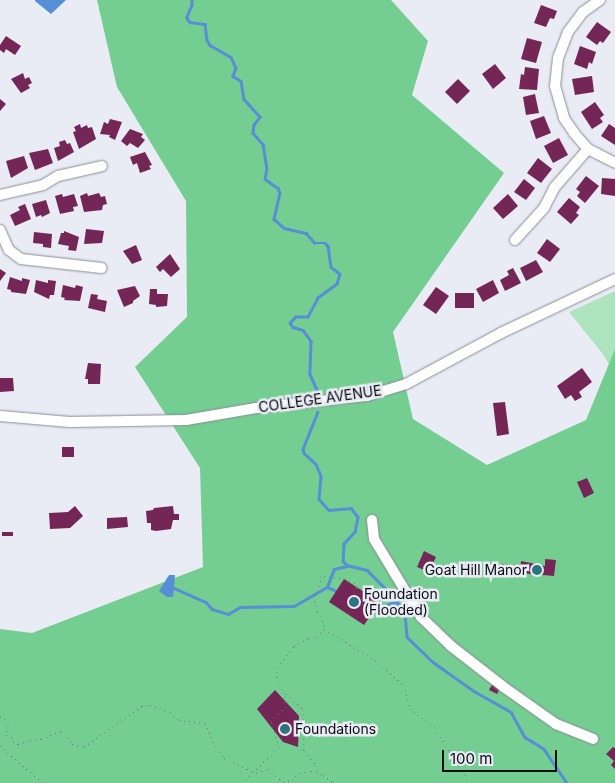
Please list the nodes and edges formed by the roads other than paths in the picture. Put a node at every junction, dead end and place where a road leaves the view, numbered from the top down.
1 (600, 0) edge
2 (588, 149) junction
3 (615, 163) edge
4 (102, 166) dead end
5 (0, 195) edge
6 (0, 230) edge
7 (515, 240) dead end
8 (101, 268) dead end
9 (615, 279) edge
10 (0, 416) edge
11 (372, 520) dead end
12 (593, 739) dead end

1 - 2 street
2 - 3 street
2 - 7 street
4 - 5 street
6 - 8 street
9 - 10 street, COLLEGE AVENUE
11 - 12 street

